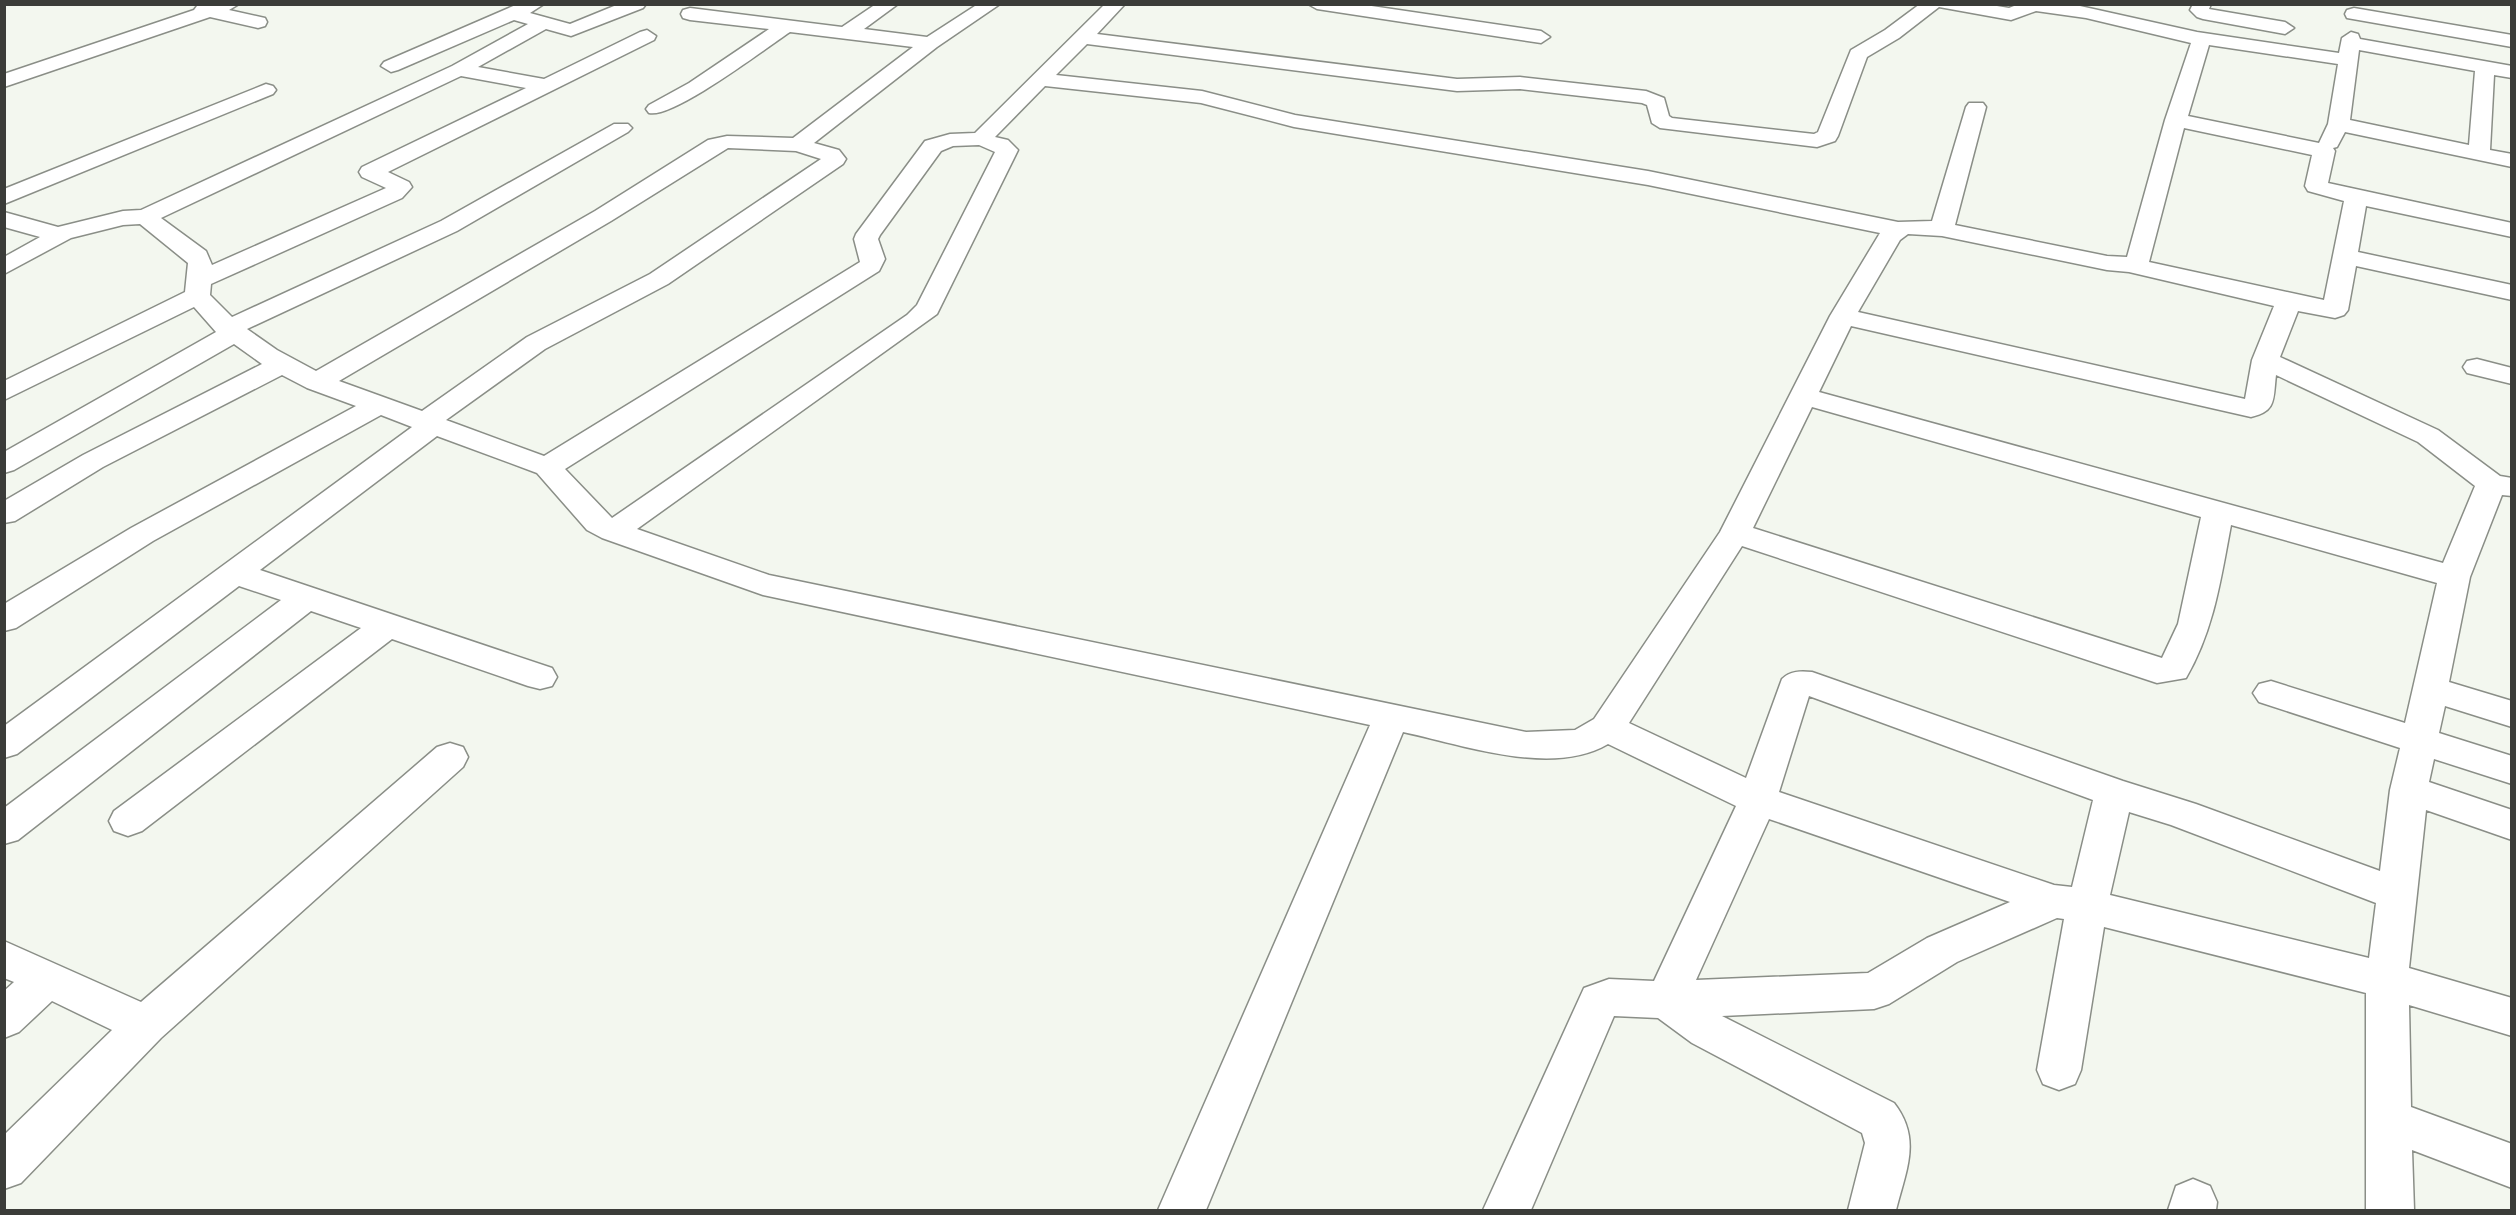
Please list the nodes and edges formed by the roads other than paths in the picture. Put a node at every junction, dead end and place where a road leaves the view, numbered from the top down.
1 (184, 4) edge
2 (230, 4) edge
3 (535, 4) edge
4 (637, 4) edge
5 (768, 4) edge
6 (889, 4) edge
7 (991, 4) edge
8 (1116, 4) edge
9 (1317, 4) edge
10 (1932, 4) edge
11 (1946, 4) edge
12 (2202, 4) edge
13 (2086, 8) edge
14 (2355, 9) edge
15 (210, 12) junction
16 (513, 14) junction
17 (690, 14) dead end
18 (735, 21) junction
19 (258, 22) dead end
20 (541, 24) junction
21 (786, 26) junction
22 (2285, 28) dead end
23 (848, 32) junction
24 (646, 36) dead end
25 (1083, 38) junction
26 (1541, 38) dead end
27 (2197, 38) junction
28 (2511, 41) edge
29 (930, 43) junction
30 (2350, 52) junction
31 (391, 66) dead end
32 (2485, 67) junction
33 (459, 70) junction
34 (1172, 72) junction
35 (2511, 72) edge
36 (1043, 80) junction
37 (4, 81) edge
38 (546, 85) junction
39 (266, 90) dead end
40 (1976, 106) dead end
41 (656, 110) dead end
42 (2176, 120) junction
43 (2339, 124) junction
44 (621, 128) dead end
45 (981, 139) junction
46 (798, 146) junction
47 (2324, 151) junction
48 (2478, 153) junction
49 (2511, 161) edge
50 (4, 197) edge
51 (2356, 198) junction
52 (145, 217) junction
53 (4, 219) edge
54 (1898, 229) junction
55 (1942, 229) junction
56 (2511, 230) edge
57 (60, 234) junction
58 (2345, 256) junction
59 (2128, 265) junction
60 (4, 267) edge
61 (198, 288) junction
62 (2511, 293) edge
63 (2289, 302) junction
64 (1843, 316) junction
65 (230, 331) junction
66 (2265, 360) junction
67 (280, 365) junction
68 (2477, 367) dead end
69 (2511, 376) edge
70 (317, 382) junction
71 (4, 392) edge
72 (1803, 396) junction
73 (380, 405) junction
74 (429, 424) junction
75 (4, 464) edge
76 (547, 467) junction
77 (2501, 485) edge
78 (2218, 512) junction
79 (4, 514) edge
80 (613, 531) junction
81 (1735, 533) junction
82 (235, 573) junction
83 (2454, 577) junction
84 (307, 597) junction
85 (4, 620) edge
86 (388, 625) junction
87 (540, 677) dead end
88 (2429, 688) junction
89 (2271, 693) dead end
90 (2511, 714) edge
91 (1392, 716) junction
92 (1607, 728) junction
93 (2418, 740) junction
94 (4, 744) edge
95 (450, 757) dead end
96 (2511, 770) edge
97 (2409, 790) junction
98 (2114, 794) junction
99 (1758, 800) junction
100 (128, 821) dead end
101 (2511, 825) edge
102 (4, 829) edge
103 (2397, 894) junction
104 (2070, 904) junction
105 (4, 958) edge
106 (48, 978) junction
107 (2387, 980) junction
108 (1666, 1000) junction
109 (2511, 1017) edge
110 (4, 1019) edge
111 (146, 1025) junction
112 (2059, 1070) dead end
113 (2389, 1120) junction
114 (2511, 1166) edge
115 (4, 1167) edge
116 (1182, 1210) edge
117 (1507, 1210) edge
118 (1872, 1210) edge
119 (2390, 1210) edge

1 - 15 street
2 - 15 street
3 - 16 street
4 - 20 street
5 - 18 street
6 - 23 street
7 - 29 street
8 - 25 street
9 - 26 street
10 - 34 street
11 - 13 street
12 - 22 street
13 - 27 street
14 - 28 street
14 - 30 street
15 - 19 street
15 - 37 street
16 - 20 street
16 - 31 street
17 - 18 street
18 - 21 street
20 - 33 street
21 - 23 street
21 - 41 street
23 - 29 street
24 - 38 street
25 - 34 street
25 - 36 street
27 - 30 street
27 - 42 street
29 - 46 street
30 - 32 street
30 - 43 street
32 - 35 street
32 - 48 street
33 - 38 street
33 - 52 street
34 - 36 street
34 - 54 street
36 - 45 street
38 - 61 street
39 - 50 street
40 - 55 street
42 - 47 street
42 - 59 street
43 - 47 street
43 - 48 street
44 - 65 street
45 - 76 street
45 - 80 street
46 - 70 street
46 - 74 street
47 - 51 street
48 - 49 street
51 - 56 street
51 - 58 street
52 - 57 street
52 - 61 street
53 - 57 street
54 - 55 street
54 - 64 street
55 - 59 street
57 - 60 street
58 - 62 street
58 - 63 street
59 - 63 street
61 - 65 street
61 - 71 street
63 - 66 street
64 - 66 street
64 - 72 street
65 - 67 street
65 - 75 street
66 - 77 street
67 - 70 street
67 - 79 street
68 - 69 street
70 - 73 street
72 - 78 street
72 - 81 street
73 - 74 street
73 - 85 street
74 - 76 street
74 - 82 street
76 - 80 street
77 - 83 street
78 - 81 street
78 - 83 street
80 - 91 street
81 - 92 street
82 - 84 street
82 - 94 street
83 - 88 street
84 - 86 street
84 - 102 street
86 - 87 street
86 - 100 street
88 - 90 street
88 - 93 street
89 - 93 street
91 - 92 street
91 - 116 street
92 - 99 street
93 - 96 street
93 - 97 street
95 - 111 street
97 - 101 street
97 - 103 street
98 - 99 street
98 - 103 street
98 - 104 street
99 - 104 street
99 - 108 street
103 - 107 street
104 - 107 street
104 - 108 street
104 - 112 street
105 - 106 street
106 - 110 street
106 - 111 street
107 - 109 street
107 - 113 street
108 - 117 street
108 - 118 street
111 - 115 street
113 - 114 street
113 - 119 street

